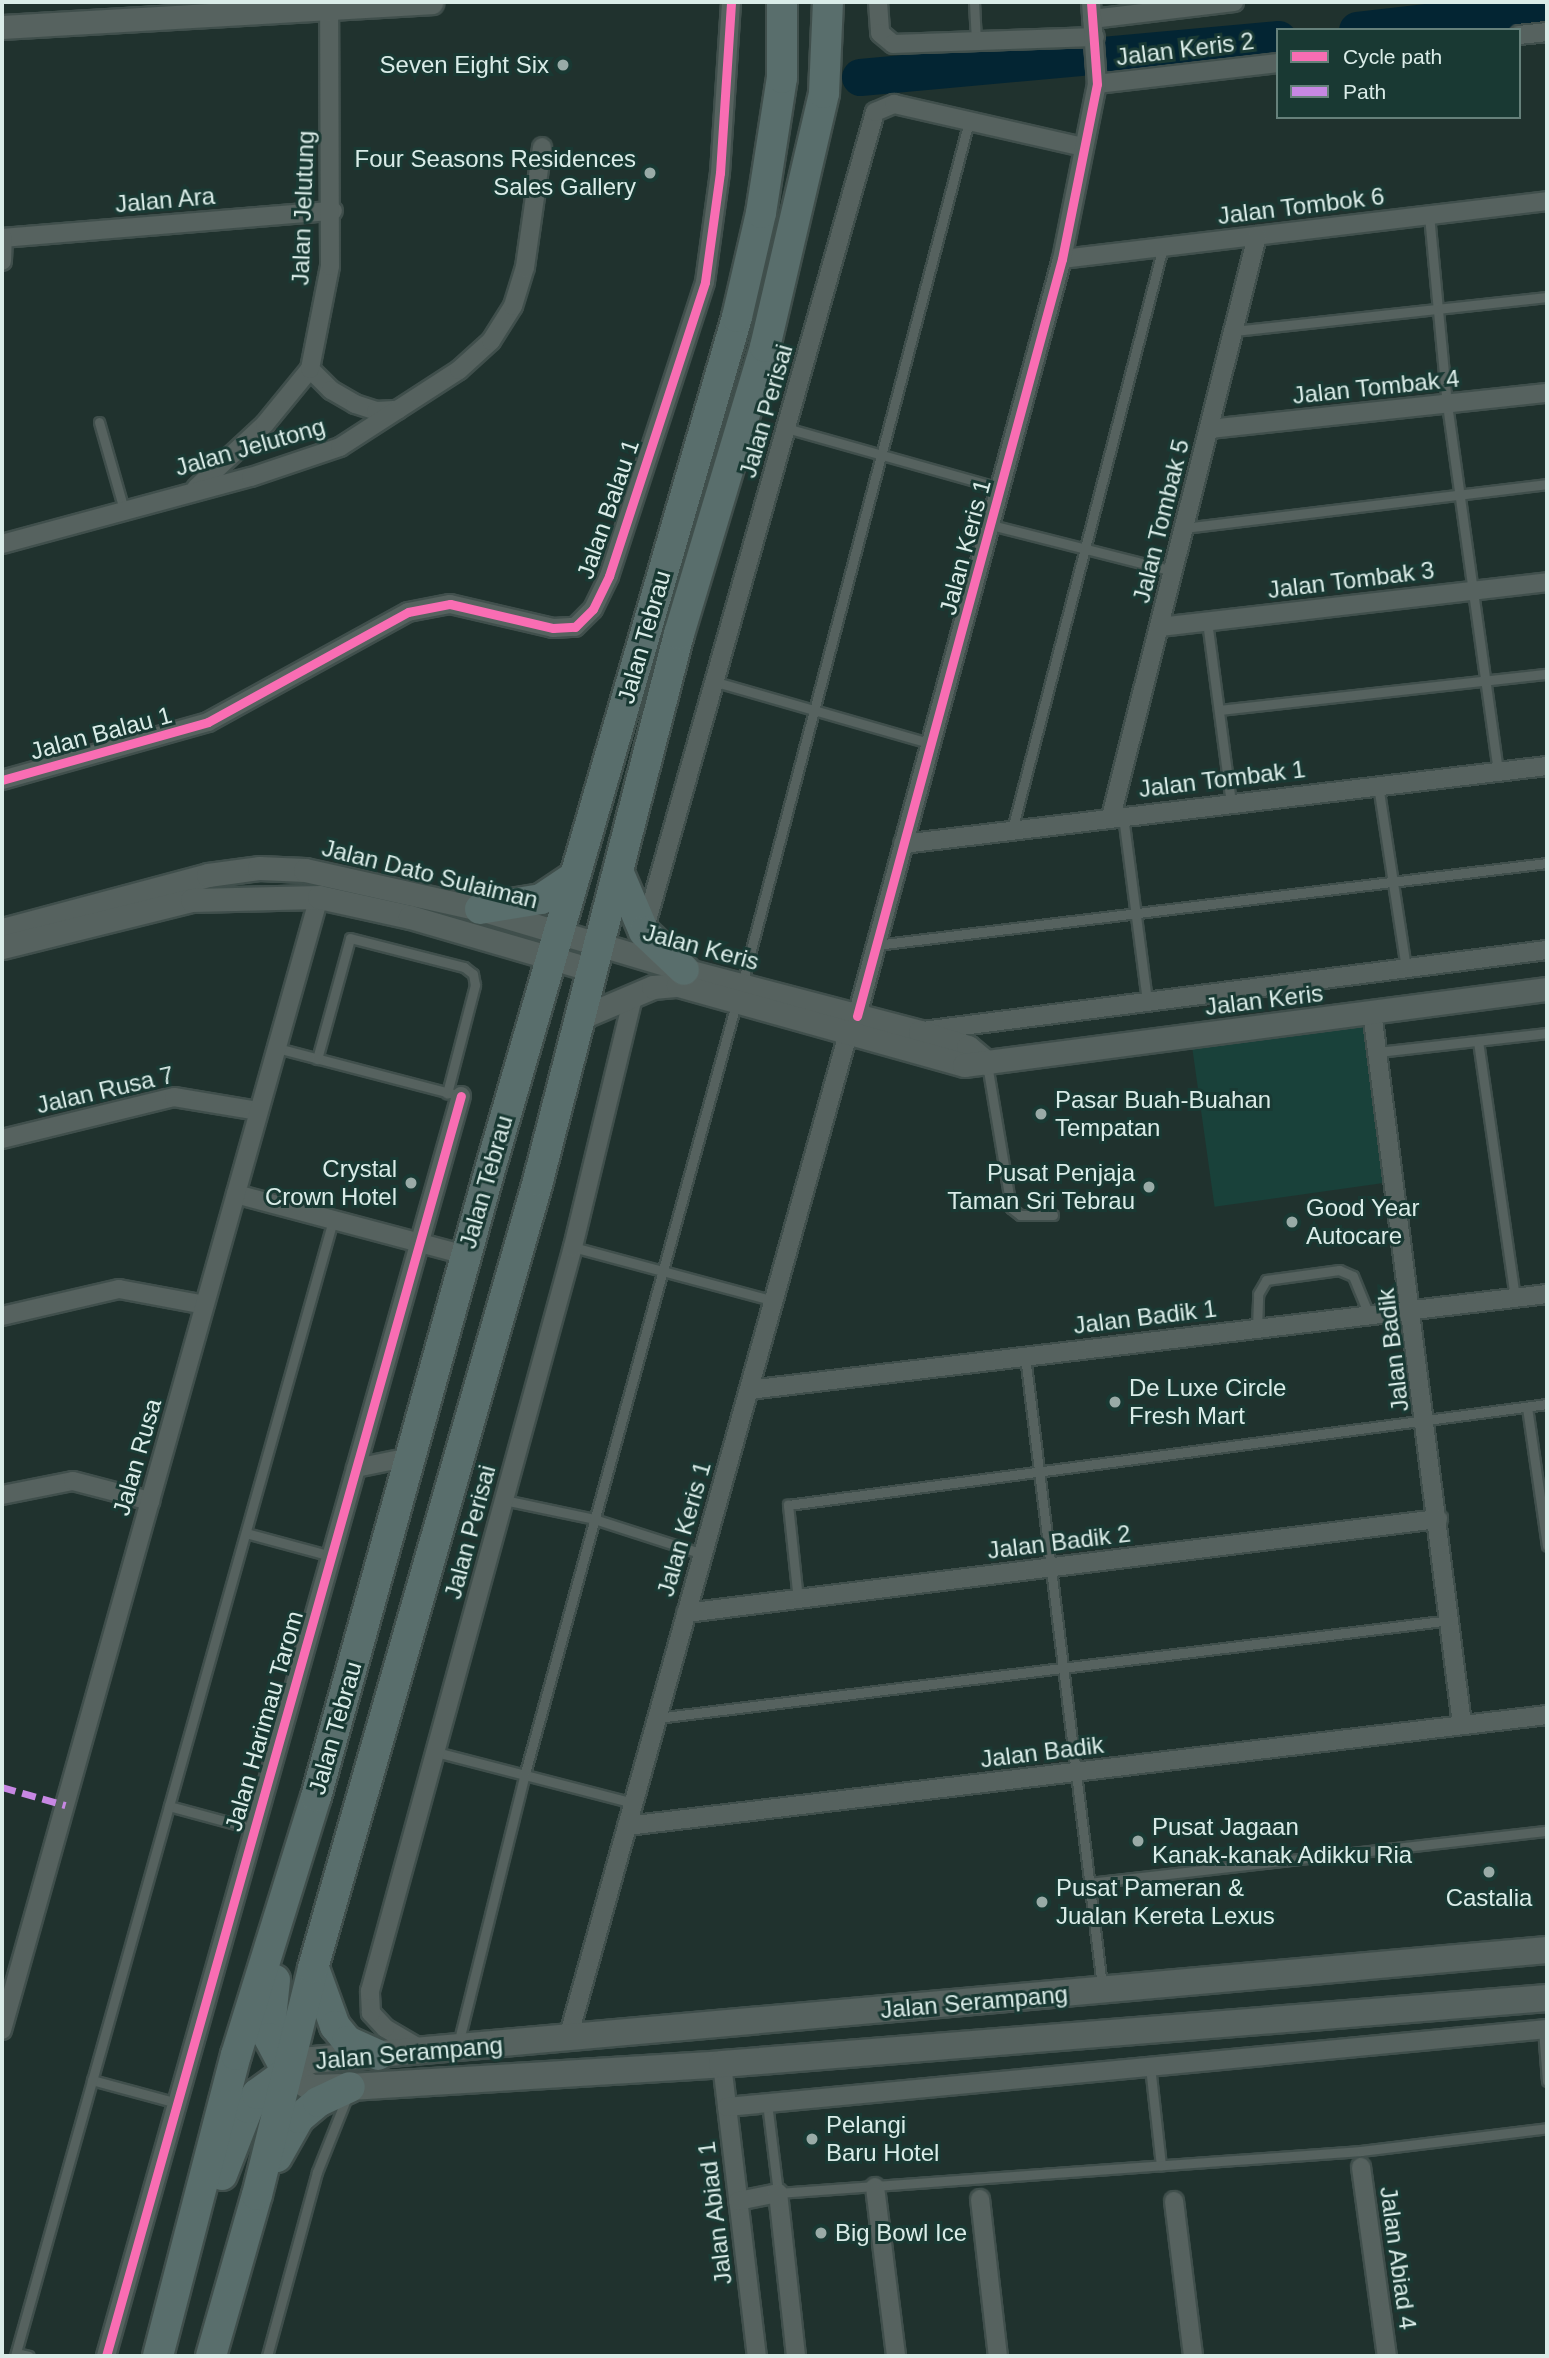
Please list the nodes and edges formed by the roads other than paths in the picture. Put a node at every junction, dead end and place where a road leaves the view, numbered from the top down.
1 (432, 2) edge
2 (730, 2) edge
3 (782, 2) edge
4 (828, 2) edge
5 (878, 2) edge
6 (974, 2) edge
7 (1234, 2) edge
8 (329, 7) junction
9 (1093, 25) edge
10 (2, 27) edge
11 (1547, 32) edge
12 (1521, 35) edge
13 (976, 43) junction
14 (1276, 63) edge
15 (1097, 78) junction
16 (969, 120) junction
17 (542, 147) dead end
18 (1084, 147) junction
19 (1547, 201) edge
20 (332, 211) junction
21 (1429, 215) junction
22 (1257, 236) junction
23 (3, 238) edge
24 (1163, 247) junction
25 (1062, 259) junction
26 (2, 261) edge
27 (1547, 297) edge
28 (1438, 312) junction
29 (1234, 331) junction
30 (310, 369) junction
31 (1547, 393) edge
32 (1447, 404) junction
33 (402, 410) junction
34 (99, 422) dead end
35 (786, 428) junction
36 (1209, 429) junction
37 (883, 459) junction
38 (1547, 484) edge
39 (1000, 488) junction
40 (195, 489) junction
41 (1460, 495) junction
42 (124, 510) junction
43 (991, 526) junction
44 (1184, 528) junction
45 (2, 544) edge
46 (1082, 548) junction
47 (1174, 571) junction
48 (1547, 582) edge
49 (1473, 590) junction
50 (1207, 621) junction
51 (1160, 627) junction
52 (1547, 674) edge
53 (1486, 681) junction
54 (716, 682) junction
55 (1219, 710) junction
56 (813, 712) junction
57 (932, 744) junction
58 (1547, 766) edge
59 (1498, 772) junction
60 (2, 780) edge
61 (1378, 785) junction
62 (1231, 803) junction
63 (1117, 817) junction
64 (1012, 830) junction
65 (903, 844) junction
66 (1547, 863) edge
67 (618, 871) junction
68 (574, 877) junction
69 (1393, 878) junction
70 (319, 897) junction
71 (481, 909) junction
72 (1134, 914) junction
73 (2, 930) edge
74 (643, 932) junction
75 (876, 945) junction
76 (554, 946) junction
77 (2, 947) edge
78 (1547, 950) edge
79 (596, 958) junction
80 (1406, 968) junction
81 (684, 970) junction
82 (1544, 992) edge
83 (739, 995) junction
84 (634, 997) junction
85 (1147, 1002) junction
86 (1372, 1012) junction
87 (580, 1018) junction
88 (853, 1025) junction
89 (920, 1031) junction
90 (1547, 1033) edge
91 (1478, 1041) junction
92 (277, 1048) junction
93 (1378, 1052) junction
94 (317, 1059) junction
95 (987, 1062) junction
96 (454, 1095) junction
97 (259, 1111) junction
98 (2, 1139) edge
99 (236, 1194) junction
100 (1053, 1215) dead end
101 (333, 1220) junction
102 (418, 1242) junction
103 (573, 1247) junction
104 (466, 1255) junction
105 (665, 1269) junction
106 (1547, 1294) edge
107 (1515, 1298) junction
108 (774, 1301) junction
109 (205, 1305) junction
110 (1413, 1310) junction
111 (1368, 1315) junction
112 (2, 1316) edge
113 (1257, 1329) junction
114 (1025, 1356) junction
115 (749, 1390) junction
116 (1547, 1405) edge
117 (1527, 1407) junction
118 (1426, 1420) junction
119 (410, 1457) junction
120 (356, 1468) junction
121 (1039, 1472) junction
122 (2, 1495) edge
123 (504, 1500) junction
124 (150, 1501) junction
125 (594, 1518) junction
126 (1438, 1519) junction
127 (246, 1533) junction
128 (1547, 1546) edge
129 (703, 1553) junction
130 (331, 1556) junction
131 (1051, 1568) junction
132 (797, 1600) junction
133 (687, 1613) junction
134 (1450, 1620) junction
135 (1063, 1668) junction
136 (1547, 1715) edge
137 (657, 1718) junction
138 (1462, 1724) junction
139 (436, 1752) junction
140 (525, 1773) junction
141 (1076, 1773) junction
142 (316, 1797) junction
143 (634, 1803) junction
144 (169, 1806) junction
145 (627, 1826) junction
146 (254, 1829) junction
147 (1547, 1831) edge
148 (1089, 1883) junction
149 (1547, 1950) edge
150 (313, 1968) junction
151 (1102, 1991) junction
152 (1544, 1998) edge
153 (1545, 2029) edge
154 (2, 2030) edge
155 (568, 2038) junction
156 (457, 2049) junction
157 (426, 2052) junction
158 (378, 2055) junction
159 (722, 2064) junction
160 (1150, 2066) junction
161 (286, 2072) junction
162 (92, 2080) junction
163 (1547, 2081) edge
164 (350, 2087) junction
165 (767, 2102) junction
166 (177, 2103) junction
167 (727, 2107) junction
168 (1547, 2128) edge
169 (1161, 2165) junction
170 (1361, 2167) dead end
171 (875, 2187) junction
172 (778, 2193) junction
173 (257, 2195) junction
174 (980, 2199) dead end
175 (738, 2201) junction
176 (1174, 2201) dead end
177 (172, 2306) junction
178 (15, 2354) edge
179 (29, 2356) edge
180 (106, 2356) edge
181 (158, 2356) edge
182 (211, 2356) edge
183 (267, 2356) edge
184 (757, 2356) edge
185 (796, 2356) edge
186 (896, 2356) edge
187 (998, 2356) edge
188 (1193, 2356) edge
189 (1387, 2356) edge

1 - 8 street
2 - 60 street, Jalan Balau 1
3 - 68 highway, Jalan Tebrau
4 - 67 highway, Jalan Tebrau
5 - 13 street
6 - 13 lane
7 - 9 street
8 - 10 street
8 - 20 street, Jalan Jelutung
9 - 13 street
9 - 15 street, Jalan Keris 1
11 - 12 street
14 - 15 street, Jalan Keris 2
15 - 18 street, Jalan Keris 1
16 - 18 street, Jalan Perisai
16 - 35 street, Jalan Perisai
16 - 37 lane
17 - 33 street, Jalan Jelutong
18 - 25 street, Jalan Keris 1
19 - 21 street, Jalan Tombok 6
20 - 23 street, Jalan Ara
20 - 30 street, Jalan Jelutung
21 - 22 street, Jalan Tombok 6
21 - 28 lane
22 - 24 street, Jalan Tombok 6
22 - 29 street, Jalan Tombak 5
23 - 26 street
24 - 25 street, Jalan Tombok 6
24 - 46 lane
25 - 39 street, Jalan Keris 1
27 - 28 lane
28 - 29 lane
28 - 32 lane
29 - 36 street, Jalan Tombak 5
30 - 33 street
30 - 40 street, Jalan Jelutung
31 - 32 street, Jalan Tombak 4
32 - 36 street, Jalan Tombak 4
32 - 41 lane
33 - 40 street, Jalan Jelutong
34 - 42 lane
35 - 37 lane
35 - 54 street, Jalan Perisai
36 - 44 street, Jalan Tombak 5
37 - 39 lane
37 - 56 lane
38 - 41 lane
39 - 43 street, Jalan Keris 1
40 - 42 street, Jalan Jelutong
41 - 44 lane
41 - 49 lane
42 - 45 street, Jalan Jelutong
43 - 46 lane
43 - 57 street, Jalan Keris 1
44 - 47 street, Jalan Tombak 5
46 - 47 lane
46 - 64 lane
47 - 51 street, Jalan Tombak 5
48 - 49 street, Jalan Tombak 3
49 - 50 street, Jalan Tombak 3
49 - 53 lane
50 - 51 street, Jalan Tombak 3
50 - 55 lane
51 - 63 street, Jalan Tombak 5
52 - 53 lane
53 - 55 lane
53 - 59 lane
54 - 56 lane
54 - 74 street, Jalan Perisai
55 - 62 lane
56 - 57 lane
56 - 83 lane
57 - 65 street, Jalan Keris 1
58 - 59 street, Jalan Tombak 1
59 - 61 street, Jalan Tombak 1
61 - 62 street, Jalan Tombak 1
61 - 69 lane
62 - 63 street, Jalan Tombak 1
63 - 64 street, Jalan Tombak 1
63 - 72 lane
64 - 65 street, Jalan Tombak 1
65 - 75 street, Jalan Keris 1
66 - 69 lane
67 - 74 highway
67 - 79 highway, Jalan Tebrau
68 - 71 highway
68 - 76 highway, Jalan Tebrau
69 - 72 lane
69 - 80 lane
70 - 76 street, Jalan Dato Sulaiman
70 - 77 street, Jalan Dato Sulaiman
70 - 92 street, Jalan Rusa
71 - 73 street, Jalan Dato Sulaiman
71 - 76 street, Jalan Dato Sulaiman
72 - 75 lane
72 - 85 lane
74 - 81 highway
75 - 88 street, Jalan Keris 1
76 - 79 street, Jalan Dato Sulaiman
76 - 104 highway, Jalan Tebrau
78 - 80 street
79 - 81 street, Jalan Keris
79 - 87 highway, Jalan Tebrau
80 - 85 street
81 - 83 street, Jalan Keris
82 - 86 street, Jalan Keris
83 - 84 street, Jalan Keris
83 - 88 street, Jalan Keris
83 - 105 lane
84 - 87 street, Jalan Keris
84 - 103 street, Jalan Perisai
85 - 89 street
86 - 93 street, Jalan Badik
86 - 95 street, Jalan Keris
87 - 150 highway, Jalan Tebrau
88 - 89 street, Jalan Keris
88 - 95 street, Jalan Keris
88 - 108 street, Jalan Keris 1
89 - 95 street, Jalan Keris
90 - 91 lane
91 - 93 lane
91 - 107 lane
92 - 94 lane
92 - 97 street, Jalan Rusa
93 - 110 street, Jalan Badik
94 - 96 lane
94 - 96 lane
95 - 100 lane
96 - 102 street, Jalan Harimau Tarom
97 - 98 street, Jalan Rusa 7
97 - 99 street, Jalan Rusa
99 - 101 street
99 - 109 street, Jalan Rusa
101 - 102 street
101 - 127 lane
102 - 104 street
102 - 120 street, Jalan Harimau Tarom
103 - 105 lane
103 - 123 street, Jalan Perisai
104 - 119 highway, Jalan Tebrau
105 - 108 lane
105 - 125 lane
106 - 107 street, Jalan Badik 1
107 - 110 street, Jalan Badik 1
108 - 115 street, Jalan Keris 1
109 - 112 street
109 - 124 street, Jalan Rusa
110 - 111 street, Jalan Badik 1
110 - 118 street, Jalan Badik
111 - 113 street, Jalan Badik 1
111 - 113 lane
113 - 114 street, Jalan Badik 1
114 - 115 street, Jalan Badik 1
114 - 121 lane
115 - 129 street, Jalan Keris 1
116 - 117 lane
117 - 118 lane
117 - 128 lane
118 - 121 lane
118 - 126 street, Jalan Badik
119 - 120 street
119 - 142 highway, Jalan Tebrau
120 - 130 street, Jalan Harimau Tarom
121 - 131 lane
121 - 132 lane
122 - 124 street
123 - 125 lane
123 - 139 street, Jalan Perisai
124 - 154 street, Jalan Rusa
125 - 129 lane
125 - 140 lane
126 - 131 street, Jalan Badik 2
126 - 134 street, Jalan Badik
127 - 130 lane
127 - 144 lane
129 - 133 street, Jalan Keris 1
130 - 146 street, Jalan Harimau Tarom
131 - 132 street, Jalan Badik 2
131 - 135 lane
132 - 133 street, Jalan Badik 2
133 - 137 street, Jalan Keris 1
134 - 135 lane
134 - 138 street, Jalan Badik
135 - 137 lane
135 - 141 lane
136 - 138 street, Jalan Badik
137 - 143 street, Jalan Keris 1
138 - 141 street, Jalan Badik
139 - 140 lane
139 - 157 street, Jalan Perisai
140 - 143 lane
140 - 156 lane
141 - 145 street, Jalan Badik
141 - 148 lane
142 - 161 highway
142 - 177 highway, Jalan Tebrau
143 - 145 street, Jalan Keris 1
144 - 146 lane
144 - 162 lane
145 - 155 street, Jalan Keris 1
146 - 166 street, Jalan Harimau Tarom
147 - 148 lane
148 - 151 lane
149 - 151 main road, Jalan Serampang
150 - 158 highway
150 - 161 highway, Jalan Tebrau
151 - 155 main road, Jalan Serampang
152 - 153 street
152 - 159 main road, Jalan Serampang
153 - 160 street
153 - 163 lane
155 - 156 main road, Jalan Serampang
156 - 157 main road, Jalan Serampang
157 - 158 main road, Jalan Serampang
158 - 161 main road, Jalan Serampang
159 - 164 main road, Jalan Serampang
159 - 167 street, Jalan Abiad 1
160 - 165 street
160 - 169 lane
161 - 164 main road, Jalan Serampang
161 - 173 highway, Jalan Tebrau
161 - 177 highway
162 - 166 lane
162 - 178 lane
164 - 173 highway
164 - 183 lane
165 - 167 street
165 - 172 lane
166 - 180 street, Jalan Harimau Tarom
167 - 175 street, Jalan Abiad 1
168 - 169 lane
169 - 171 lane
170 - 189 street, Jalan Abiad 4
171 - 172 lane
171 - 186 street
172 - 175 street
172 - 185 street
173 - 182 highway, Jalan Tebrau
174 - 187 street
175 - 184 street, Jalan Abiad 1
176 - 188 street
177 - 181 highway, Jalan Tebrau
178 - 179 lane

